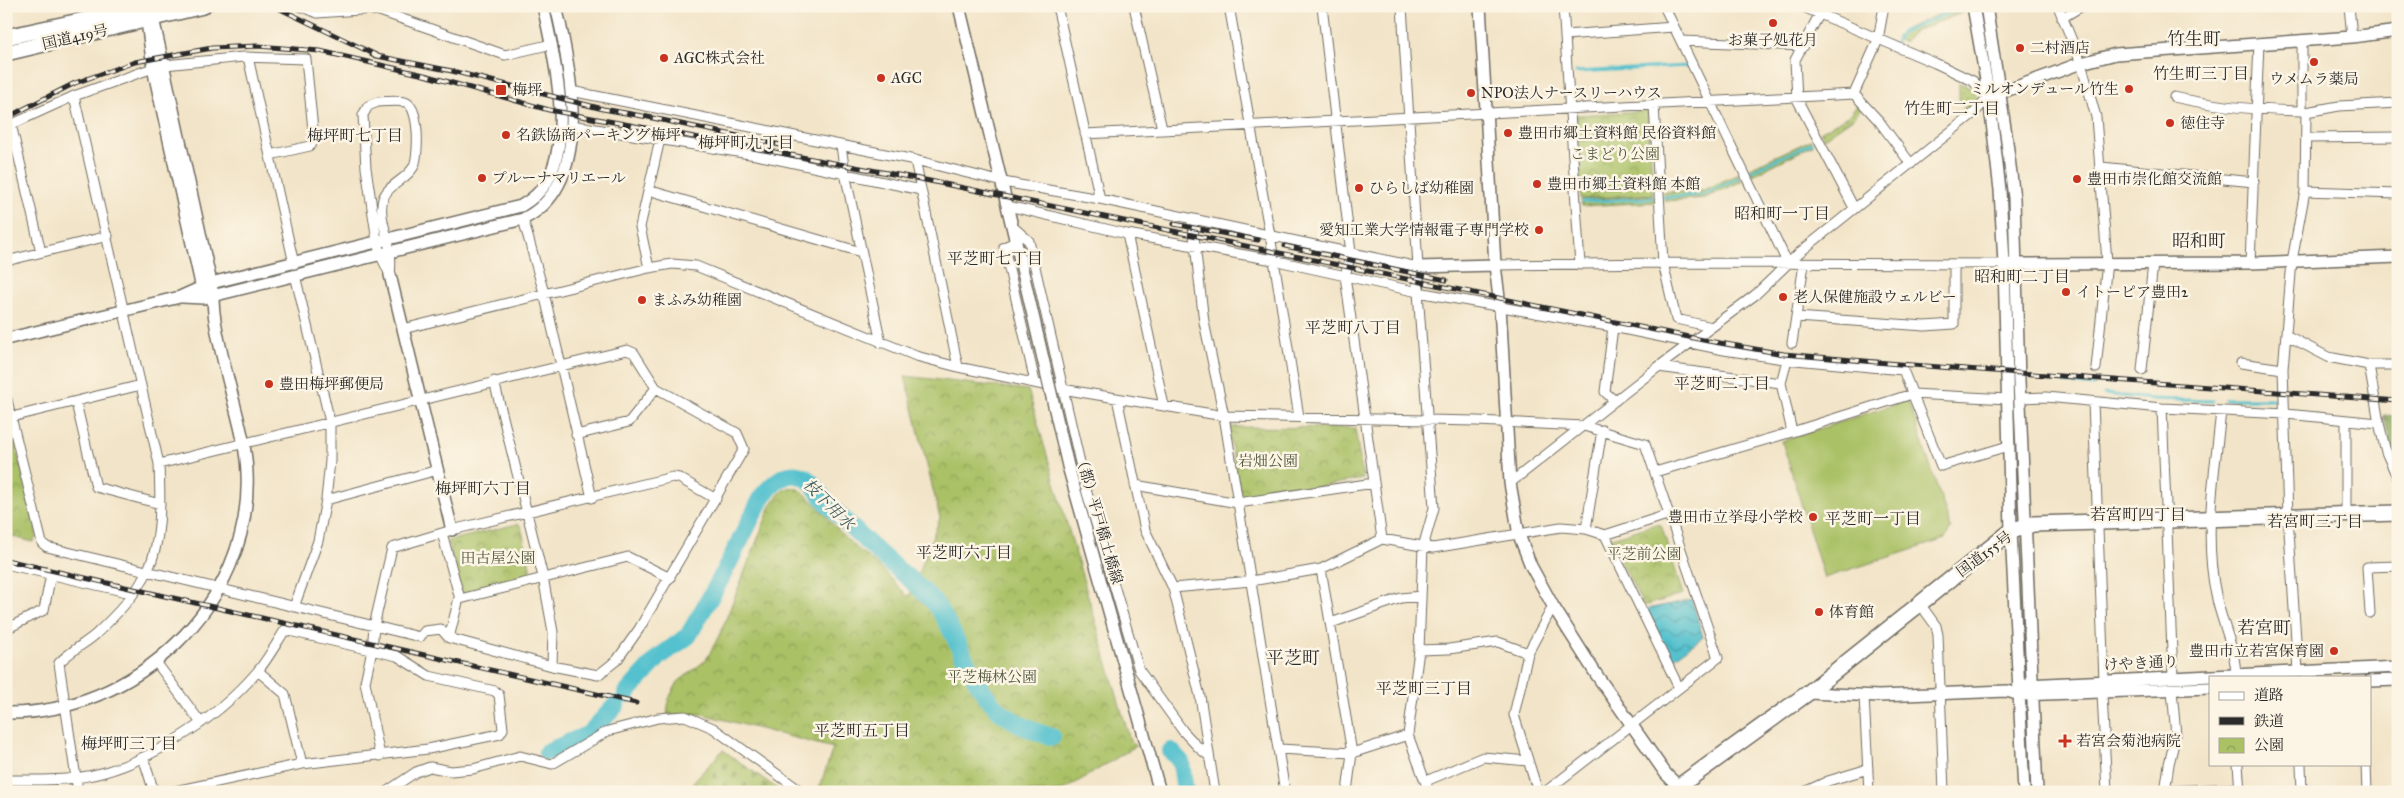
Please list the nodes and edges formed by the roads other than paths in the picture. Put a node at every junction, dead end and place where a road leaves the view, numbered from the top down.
1 (203, 6) edge
2 (300, 6) edge
3 (543, 6) edge
4 (556, 6) edge
5 (960, 6) edge
6 (1057, 6) edge
7 (1134, 6) edge
8 (1229, 6) edge
9 (1322, 6) edge
10 (1402, 6) edge
11 (1480, 6) edge
12 (1563, 6) edge
13 (1664, 6) edge
14 (1884, 6) edge
15 (1973, 6) edge
16 (1986, 6) edge
17 (2058, 6) edge
18 (2082, 6) edge
19 (2349, 6) edge
20 (374, 7) edge
21 (1805, 7) edge
22 (148, 11) edge
23 (1820, 13) junction
24 (2062, 18) junction
25 (1674, 27) junction
26 (2398, 31) edge
27 (1565, 35) junction
28 (6, 37) edge
29 (2352, 37) junction
30 (1878, 40) junction
31 (2302, 40) junction
32 (1681, 41) junction
33 (2259, 43) junction
34 (552, 44) junction
35 (1804, 46) junction
36 (6, 53) edge
37 (248, 58) junction
38 (2081, 63) junction
39 (159, 67) junction
40 (571, 90) junction
41 (1854, 94) junction
42 (1994, 95) junction
43 (74, 96) junction
44 (2174, 97) dead end
45 (1797, 98) junction
46 (1710, 102) junction
47 (2398, 103) edge
48 (1654, 105) junction
49 (1569, 109) junction
50 (2257, 110) junction
51 (2304, 112) junction
52 (1488, 113) junction
53 (1408, 117) junction
54 (1336, 121) junction
55 (571, 125) junction
56 (9, 126) edge
57 (1251, 126) junction
58 (1162, 129) junction
59 (1085, 134) junction
60 (2398, 137) edge
61 (2306, 138) junction
62 (660, 139) junction
63 (841, 146) junction
64 (270, 155) junction
65 (916, 160) junction
66 (1911, 164) junction
67 (2101, 168) junction
68 (845, 173) junction
69 (1003, 182) junction
70 (2254, 182) junction
71 (648, 190) junction
72 (920, 190) junction
73 (2305, 191) junction
74 (2398, 194) edge
75 (1100, 199) junction
76 (1008, 206) junction
77 (1854, 208) junction
78 (523, 219) junction
79 (1192, 219) junction
80 (1013, 227) junction
81 (1127, 234) junction
82 (1270, 235) junction
83 (108, 236) junction
84 (384, 246) junction
85 (1018, 246) junction
86 (1195, 246) junction
87 (41, 252) junction
88 (861, 252) junction
89 (1350, 253) junction
90 (2398, 257) edge
91 (1273, 260) junction
92 (6, 261) edge
93 (2292, 261) junction
94 (2107, 262) junction
95 (1663, 263) junction
96 (2152, 263) junction
97 (2250, 263) junction
98 (1788, 264) junction
99 (1804, 264) junction
100 (1954, 264) junction
101 (2004, 264) junction
102 (2017, 264) junction
103 (1495, 265) junction
104 (1580, 265) junction
105 (1418, 267) junction
106 (649, 268) junction
107 (294, 270) junction
108 (390, 275) joint
109 (1345, 276) junction
110 (207, 284) junction
111 (1418, 292) junction
112 (544, 293) junction
113 (180, 297) junction
114 (208, 297) junction
115 (1500, 306) junction
116 (123, 310) junction
117 (1796, 317) junction
118 (1613, 327) junction
119 (1712, 327) junction
120 (403, 329) junction
121 (2286, 335) junction
122 (6, 339) edge
123 (881, 343) junction
124 (1691, 343) junction
125 (1792, 343) dead end
126 (1787, 360) junction
127 (2241, 363) dead end
128 (559, 365) junction
129 (2370, 365) junction
130 (2398, 365) edge
131 (958, 367) junction
132 (1658, 367) junction
133 (2096, 368) dead end
134 (2283, 369) junction
135 (2142, 370) dead end
136 (494, 381) junction
137 (1035, 382) junction
138 (1781, 383) junction
139 (141, 386) junction
140 (656, 388) junction
141 (1062, 389) junction
142 (1912, 394) junction
143 (6, 396) edge
144 (1117, 398) junction
145 (2008, 398) junction
146 (2020, 398) junction
147 (420, 400) junction
148 (1615, 401) junction
149 (76, 402) junction
150 (2093, 402) junction
151 (1164, 406) junction
152 (2162, 408) junction
153 (2221, 411) junction
154 (2286, 414) junction
155 (1224, 416) junction
156 (1299, 417) junction
157 (9, 418) edge
158 (1365, 419) junction
159 (1427, 420) junction
160 (2346, 420) junction
161 (330, 422) junction
162 (1506, 422) junction
163 (2379, 423) junction
164 (1584, 426) junction
165 (1602, 430) junction
166 (1792, 432) junction
167 (576, 435) junction
168 (244, 444) junction
169 (2008, 446) junction
170 (159, 464) junction
171 (438, 470) junction
172 (1655, 472) junction
173 (2398, 479) edge
174 (1374, 482) junction
175 (1510, 483) junction
176 (1135, 485) junction
177 (592, 498) junction
178 (716, 499) junction
179 (326, 500) junction
180 (1238, 503) junction
181 (160, 504) junction
182 (2398, 513) edge
183 (527, 514) junction
184 (1670, 514) junction
185 (2288, 516) junction
186 (2346, 516) junction
187 (2210, 518) junction
188 (2166, 519) junction
189 (2098, 522) junction
190 (2027, 526) junction
191 (1586, 528) junction
192 (2011, 531) junction
193 (447, 532) junction
194 (1605, 534) junction
195 (1519, 535) junction
196 (1382, 539) junction
197 (1423, 547) junction
198 (6, 564) edge
199 (2398, 566) edge
200 (1320, 569) junction
201 (148, 570) junction
202 (52, 574) junction
203 (543, 578) junction
204 (670, 578) junction
205 (1252, 581) junction
206 (219, 588) junction
207 (1173, 588) junction
208 (131, 593) junction
209 (1421, 596) junction
210 (459, 598) junction
211 (1920, 604) junction
212 (294, 606) junction
213 (1553, 606) junction
214 (2370, 614) dead end
215 (1332, 623) junction
216 (374, 626) junction
217 (6, 628) edge
218 (449, 638) junction
219 (372, 650) junction
220 (1419, 650) junction
221 (1528, 653) junction
222 (156, 662) junction
223 (552, 666) junction
224 (2398, 667) edge
225 (258, 671) junction
226 (2298, 671) junction
227 (2236, 675) edge
228 (2172, 676) junction
229 (2104, 680) junction
230 (2398, 680) edge
231 (2372, 681) edge
232 (1678, 688) junction
233 (2209, 688) edge
234 (2033, 689) junction
235 (2020, 690) junction
236 (2172, 690) junction
237 (1808, 693) junction
238 (1939, 693) junction
239 (2102, 693) junction
240 (1864, 696) junction
241 (65, 707) junction
242 (6, 713) edge
243 (201, 723) junction
244 (1632, 725) junction
245 (1408, 735) junction
246 (428, 749) junction
247 (1279, 749) junction
248 (1352, 752) junction
249 (380, 756) junction
250 (1209, 756) junction
251 (143, 757) junction
252 (1528, 761) junction
253 (302, 764) junction
254 (2238, 766) edge
255 (2301, 766) edge
256 (2366, 766) edge
257 (430, 767) junction
258 (1868, 769) junction
259 (76, 778) junction
260 (6, 780) edge
261 (1426, 781) junction
262 (1677, 790) edge
263 (2240, 790) edge
264 (2165, 791) edge
265 (78, 792) edge
266 (154, 792) edge
267 (170, 792) edge
268 (386, 792) edge
269 (802, 792) edge
270 (1160, 792) edge
271 (1216, 792) edge
272 (1285, 792) edge
273 (1346, 792) edge
274 (1429, 792) edge
275 (1538, 792) edge
276 (1545, 792) edge
277 (1804, 792) edge
278 (1869, 792) edge
279 (1944, 792) edge
280 (2024, 792) edge
281 (2037, 792) edge
282 (2107, 792) edge
283 (2302, 792) edge
284 (2367, 792) edge

1 - 22 highway, 国道419号
2 - 20 street
3 - 34 street
4 - 40 street
5 - 69 street, （都）平戸橋土橋線
6 - 59 street
7 - 58 street
8 - 57 street
9 - 54 street
10 - 53 street
11 - 52 street
12 - 27 street
13 - 25 street
14 - 30 street
15 - 42 street
16 - 42 street
17 - 24 street
18 - 24 street
19 - 29 street
20 - 34 street
21 - 23 street
22 - 28 highway, 国道419号
22 - 36 highway, 国道419号
22 - 39 street
23 - 30 street
23 - 35 street
24 - 38 street
25 - 27 street
25 - 32 street
26 - 29 street
27 - 49 street
29 - 31 street
30 - 41 street
30 - 42 street
31 - 33 street
31 - 51 street
32 - 35 street
32 - 46 street
33 - 38 street
33 - 50 street
34 - 84 street
35 - 45 street
37 - 39 street
37 - 64 street
37 - 64 street
38 - 42 street
38 - 67 street
39 - 43 street
39 - 110 street
40 - 55 street
40 - 63 street
41 - 45 street
41 - 66 street
42 - 66 street
42 - 101 street
42 - 102 street
43 - 56 street
43 - 83 street
44 - 50 street
45 - 46 street
45 - 77 street
46 - 48 street
46 - 98 street
47 - 51 street
48 - 49 street
48 - 95 street
49 - 52 street
49 - 104 street
50 - 51 street
50 - 70 street
51 - 61 street
52 - 53 street
52 - 103 street
53 - 54 street
53 - 105 street
54 - 57 street
54 - 89 street
55 - 62 street
55 - 78 street
56 - 87 street
57 - 58 street
57 - 82 street
58 - 59 street
59 - 75 street
60 - 61 street
61 - 73 street
62 - 68 street
62 - 71 street
63 - 65 street
63 - 68 street
64 - 107 street
65 - 69 street
65 - 72 street
66 - 77 street
67 - 70 street
67 - 94 street
68 - 72 street
68 - 88 street
69 - 75 street
69 - 76 street, （都）平戸橋土橋線
70 - 97 street
71 - 88 street
71 - 106 street
72 - 131 street
73 - 74 street
73 - 93 street
75 - 79 street
76 - 80 street, （都）平戸橋土橋線
76 - 81 street
77 - 98 street
78 - 84 street
78 - 112 street
79 - 82 street
79 - 86 street
80 - 85 street, （都）平戸橋土橋線
80 - 141 street
81 - 86 street
81 - 151 street
82 - 89 street
82 - 91 street
83 - 87 street
83 - 116 street
84 - 84 street
84 - 107 street
84 - 108 street
85 - 137 street
85 - 270 street, （都）平戸橋土橋線, bridge
86 - 91 street
86 - 155 street
87 - 92 street
88 - 123 street
89 - 105 street
89 - 109 street
90 - 93 street
91 - 109 street
91 - 156 street
93 - 97 street
93 - 121 street
94 - 96 street
94 - 102 street
94 - 133 street
95 - 98 street
95 - 104 street
95 - 119 street
96 - 97 street
96 - 135 street
98 - 99 street
98 - 119 street
99 - 100 street
99 - 117 street
100 - 101 street
100 - 117 street
101 - 102 street
101 - 145 street
102 - 146 street
103 - 104 street
103 - 105 street
103 - 115 street
105 - 111 street
106 - 112 street
106 - 123 street
107 - 110 street
107 - 114 street
107 - 161 street
108 - 120 street
109 - 111 street
109 - 158 street
110 - 113 street
110 - 114 street
111 - 115 street
111 - 159 street
112 - 120 street
112 - 128 street
113 - 114 street
113 - 116 street
114 - 168 street
115 - 118 street
115 - 162 street
116 - 122 street
116 - 139 street
117 - 125 street
118 - 124 street
118 - 148 street
119 - 124 street
120 - 147 street
121 - 129 street
121 - 134 street
123 - 131 street
124 - 126 street
124 - 132 street
126 - 138 street
126 - 142 street
127 - 134 street
128 - 136 street
128 - 140 street
128 - 167 street
129 - 130 street
129 - 163 street
131 - 137 street
132 - 138 street
132 - 148 street
134 - 154 street
136 - 147 street
136 - 183 street
137 - 141 street
138 - 166 street
139 - 149 street
139 - 170 street
140 - 167 street
140 - 178 street
141 - 144 street
141 - 250 street
142 - 145 street
142 - 166 street
142 - 169 street
143 - 157 street
144 - 151 street
144 - 176 street
145 - 169 street
146 - 150 street
146 - 190 street
147 - 161 street
147 - 171 street
148 - 164 street
149 - 157 street
149 - 181 street
150 - 152 street
150 - 189 street
151 - 155 street
152 - 153 street
152 - 188 street
153 - 154 street
153 - 187 street
154 - 160 street
154 - 185 street
155 - 156 street
155 - 180 street
156 - 158 street
157 - 201 street
158 - 159 street
158 - 174 street
159 - 162 street
159 - 197 street
160 - 163 street
160 - 186 street
161 - 168 street
161 - 179 street
162 - 164 street
162 - 175 street
163 - 173 street
164 - 165 street
164 - 175 street
165 - 172 street
165 - 191 street
166 - 172 street
167 - 177 street
168 - 170 street
168 - 206 street
169 - 192 street
170 - 181 street
171 - 179 street
171 - 193 street
172 - 184 street
174 - 180 street
174 - 196 street
175 - 195 street
176 - 180 street
176 - 207 street
177 - 178 street
177 - 183 street
178 - 204 street
179 - 212 street
180 - 205 street
181 - 201 street
182 - 186 highway, 国道155号
183 - 193 street
183 - 203 street
184 - 194 street
184 - 232 street
185 - 186 highway, 国道155号
185 - 187 highway, 国道155号
185 - 226 street
187 - 188 highway, 国道155号
187 - 227 street
188 - 189 highway, 国道155号
188 - 228 street
189 - 190 highway, 国道155号
189 - 229 street
190 - 192 highway, 国道155号
190 - 234 street
191 - 194 street
191 - 195 street
192 - 211 highway, 国道155号
192 - 235 street
193 - 210 street
193 - 216 street
194 - 232 street
195 - 197 street
195 - 213 street
196 - 197 street
196 - 200 street
197 - 209 street
198 - 202 street
199 - 214 street
200 - 205 street
200 - 215 street
201 - 206 street
201 - 208 street
202 - 208 street
202 - 217 street
203 - 204 street
203 - 210 street
203 - 223 street
204 - 223 street
205 - 207 street
205 - 247 street
206 - 212 street
206 - 222 street
207 - 250 street
208 - 241 street
209 - 215 street
209 - 220 street
210 - 218 street
211 - 237 highway, 国道155号
211 - 238 street
212 - 216 street
213 - 221 street
213 - 244 street
215 - 248 street
216 - 218 street
216 - 219 street
218 - 223 street
219 - 225 street
219 - 246 street
219 - 249 street
220 - 221 street
220 - 245 street
221 - 252 street
222 - 241 street
222 - 243 street
224 - 226 street, けやき通り
225 - 243 street
225 - 253 street
226 - 227 street, けやき通り
227 - 228 street, けやき通り
228 - 229 street, けやき通り
229 - 234 street, けやき通り
230 - 231 street
232 - 244 street
233 - 236 street
234 - 235 street
234 - 239 street
234 - 281 street
235 - 238 street
235 - 280 street
236 - 239 street
236 - 264 street
237 - 240 street
237 - 262 highway, 国道155号
238 - 240 street
238 - 279 street
239 - 282 street
240 - 258 street
241 - 242 street
241 - 259 street
243 - 251 street
244 - 262 street
244 - 276 street
245 - 248 street
245 - 261 street
246 - 249 street
246 - 257 street
247 - 248 street
247 - 272 street
248 - 273 street
249 - 253 street
250 - 271 street
251 - 259 street
251 - 266 street
252 - 261 street
252 - 275 street
253 - 267 street
254 - 263 street
255 - 283 street
256 - 284 street
257 - 268 street
257 - 269 street
258 - 277 street
258 - 278 street
259 - 260 street
259 - 265 street
261 - 274 street
263 - 264 street

